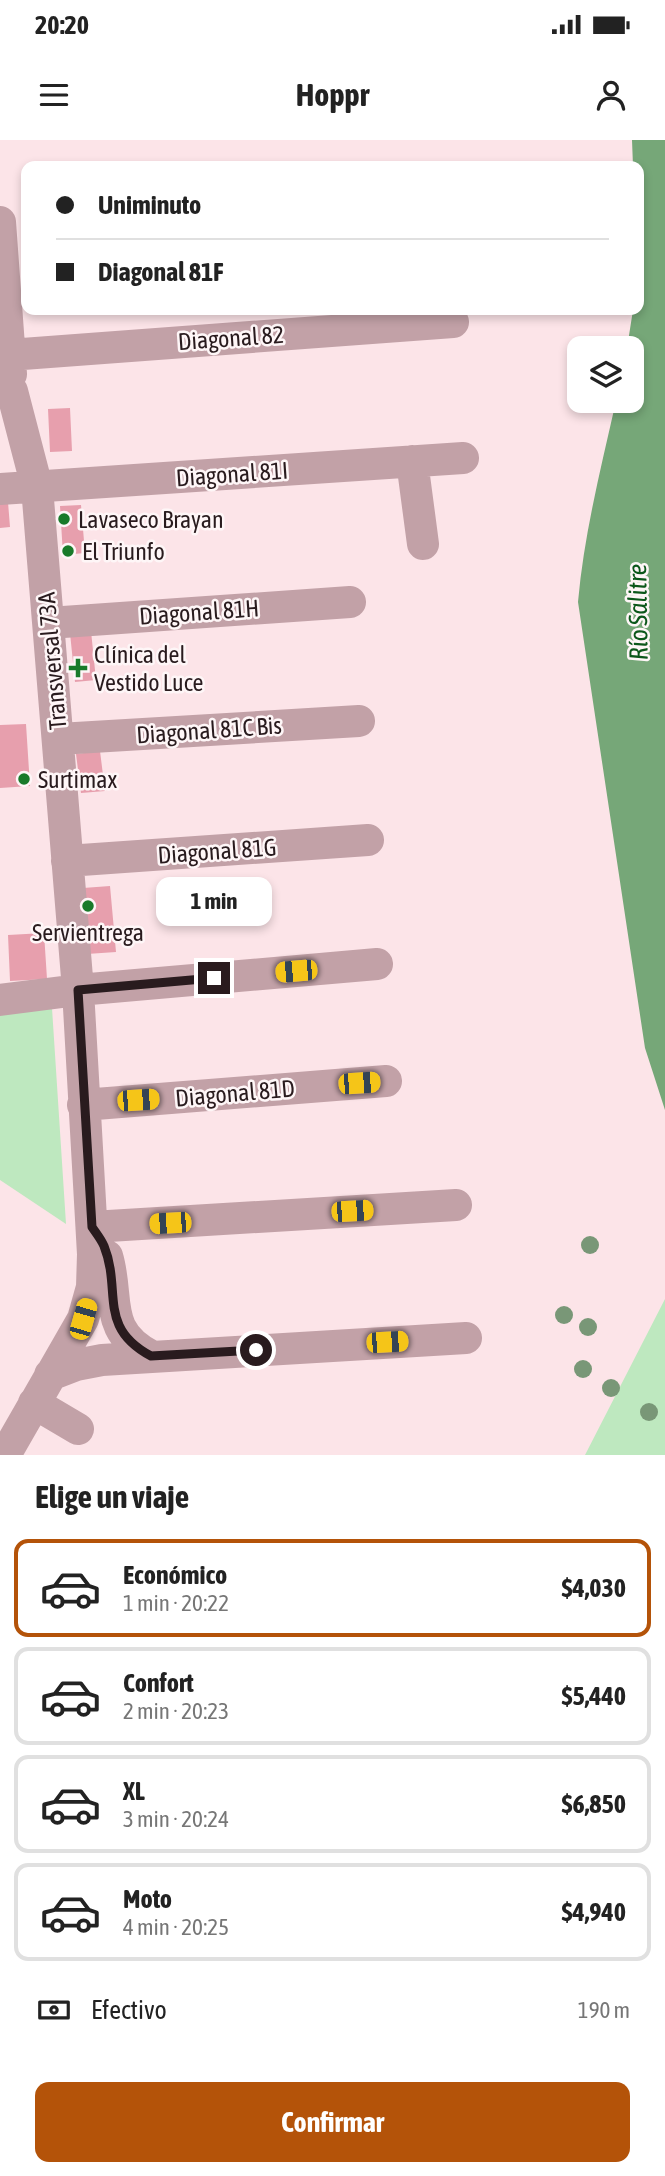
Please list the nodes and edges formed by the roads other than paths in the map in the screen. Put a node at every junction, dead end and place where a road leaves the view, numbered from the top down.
1 (0, 222) edge
2 (453, 322) dead end
3 (9, 355) junction
4 (12, 391) junction
5 (463, 458) dead end
6 (412, 461) junction
7 (0, 481) edge
8 (37, 487) junction
9 (0, 489) edge
10 (423, 544) dead end
11 (350, 602) dead end
12 (49, 623) junction
13 (359, 721) dead end
14 (59, 739) junction
15 (368, 840) dead end
16 (67, 861) junction
17 (377, 964) dead end
18 (78, 990) junction
19 (0, 1000) edge
20 (386, 1081) dead end
21 (83, 1105) junction
22 (456, 1205) dead end
23 (92, 1227) junction
24 (466, 1338) dead end
25 (151, 1356) junction
26 (50, 1375) junction
27 (34, 1403) junction
28 (78, 1429) dead end
29 (5, 1455) edge

1 - 3 street, Transversal 73A
2 - 3 street, Diagonal 82
3 - 4 street, Transversal 73A
4 - 7 street, Transversal 73A
4 - 8 street, Transversal 73A
5 - 6 street, Diagonal 81I
6 - 8 street, Diagonal 81I
6 - 10 street
8 - 9 street, Diagonal 81I
8 - 12 street, Transversal 73A
11 - 12 street, Diagonal 81H
12 - 14 street, Transversal 73A
13 - 14 street, Diagonal 81C Bis
14 - 16 street, Transversal 73A
15 - 16 street, Diagonal 81G
16 - 18 street, Transversal 73A
17 - 18 street
18 - 19 street
18 - 21 street, Transversal 73A
20 - 21 street, Diagonal 81D
21 - 23 street, Transversal 73A
22 - 23 street
23 - 25 street, Transversal 73A
23 - 26 street, Transversal 73A
24 - 25 street
25 - 26 street
26 - 27 street, Transversal 73A
27 - 28 street
27 - 29 street, Transversal 73A

